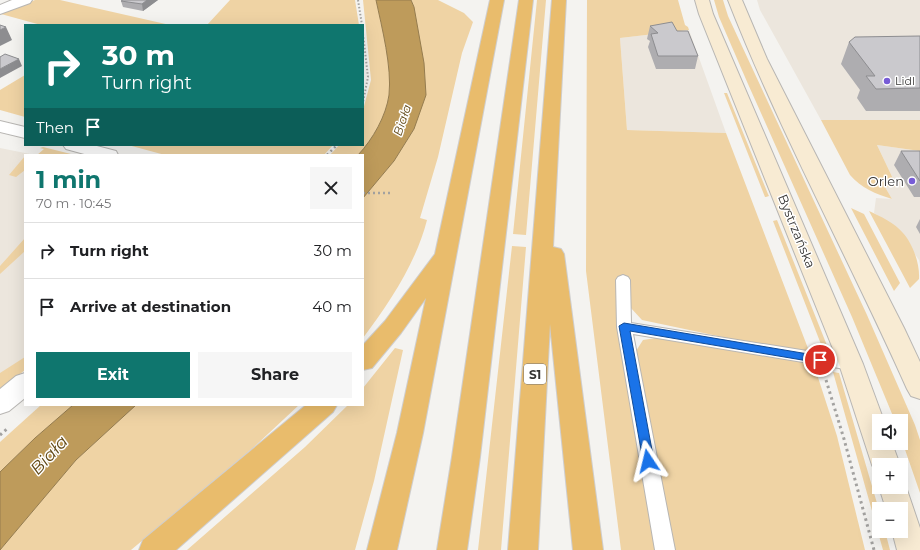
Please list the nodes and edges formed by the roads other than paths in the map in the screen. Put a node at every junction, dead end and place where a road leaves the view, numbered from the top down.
1 (25, 0) edge
2 (497, 0) edge
3 (526, 0) edge
4 (559, 0) edge
5 (702, 0) edge
6 (735, 0) edge
7 (0, 10) edge
8 (0, 126) edge
9 (24, 133) edge
10 (76, 146) edge
11 (105, 154) edge
12 (546, 199) junction
13 (446, 253) junction
14 (622, 280) dead end
15 (624, 326) junction
16 (364, 360) edge
17 (851, 364) junction
18 (918, 377) edge
19 (24, 384) edge
20 (0, 404) edge
21 (323, 406) edge
22 (884, 458) edge
23 (908, 537) edge
24 (154, 550) edge
25 (382, 550) edge
26 (452, 550) edge
27 (523, 550) edge
28 (588, 550) edge
29 (665, 550) edge
30 (912, 550) edge

1 - 7 street
2 - 13 highway
3 - 26 highway
4 - 12 highway, S1
5 - 17 main road, Bystrzańska
6 - 18 main road
8 - 9 street
10 - 11 street
12 - 27 highway, S1
12 - 28 highway
13 - 16 highway
13 - 25 highway
14 - 15 lane
15 - 17 lane
15 - 29 lane
17 - 22 main road, Bystrzańska
19 - 20 street
21 - 24 highway
23 - 30 main road

